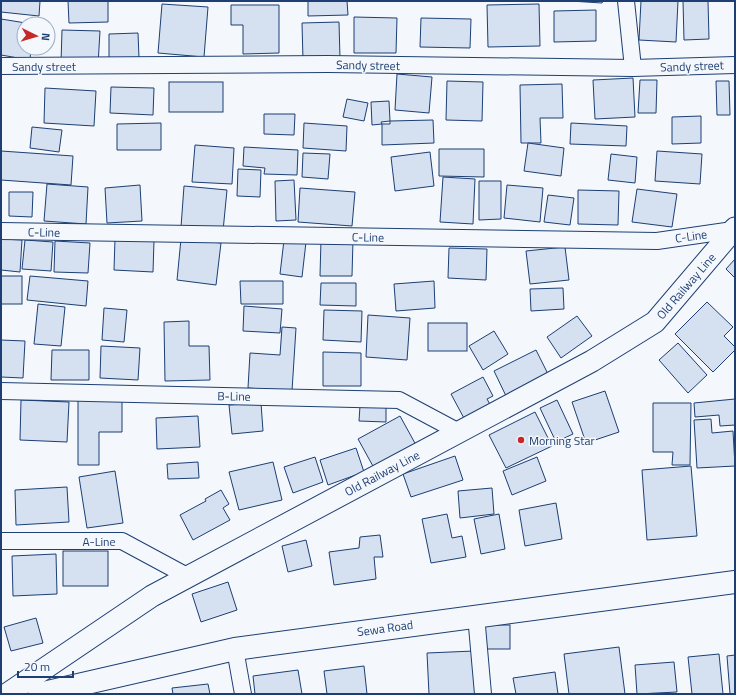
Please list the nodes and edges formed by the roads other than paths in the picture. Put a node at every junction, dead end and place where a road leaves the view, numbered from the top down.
1 (626, 1) edge
2 (735, 65) edge
3 (1, 66) edge
4 (633, 68) junction
5 (734, 229) edge
6 (1, 231) edge
7 (1, 391) edge
8 (459, 432) junction
9 (1, 541) edge
10 (187, 576) junction
11 (735, 582) edge
12 (476, 615) junction
13 (235, 649) junction
14 (8, 694) edge
15 (40, 694) edge
16 (244, 694) edge
17 (483, 694) edge

1 - 4 street
2 - 4 street, Sandy street
3 - 4 street, Sandy street
5 - 6 street, C-Line
5 - 8 street, Old Railway Line
7 - 8 street, B-Line
8 - 10 street, Old Railway Line
9 - 10 street, A-Line
10 - 14 street, Old Railway Line
11 - 12 main road, Sewa Road
12 - 13 main road, Sewa Road
12 - 17 street
13 - 15 main road, Sewa Road
13 - 16 street

